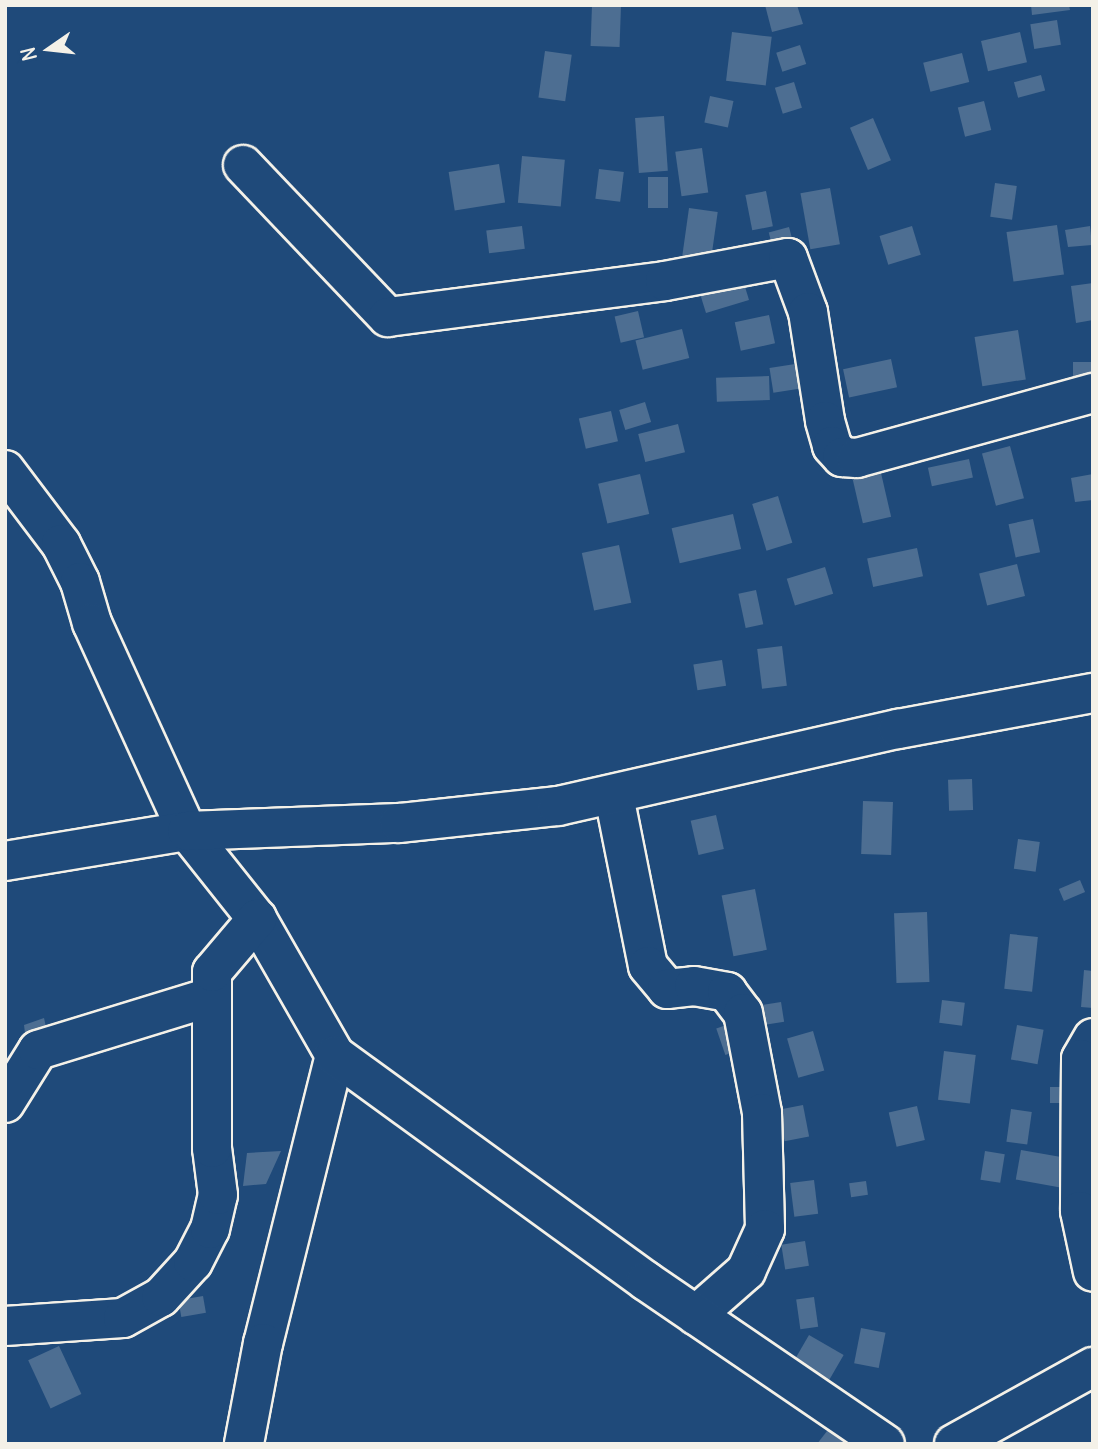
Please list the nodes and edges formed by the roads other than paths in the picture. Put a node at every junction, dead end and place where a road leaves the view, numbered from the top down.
1 (243, 165) dead end
2 (1093, 393) edge
3 (5, 470) edge
4 (1093, 693) edge
5 (614, 796) junction
6 (187, 831) junction
7 (5, 861) edge
8 (257, 919) junction
9 (210, 998) junction
10 (1093, 1038) edge
11 (335, 1055) junction
12 (5, 1103) edge
13 (1093, 1272) edge
14 (696, 1315) junction
15 (5, 1326) edge
16 (1093, 1367) edge
17 (244, 1444) edge
18 (885, 1444) edge
19 (954, 1444) edge

1 - 2 street
3 - 6 street
4 - 5 street
5 - 6 street
5 - 14 street
6 - 7 street
6 - 8 street
8 - 9 street
8 - 11 street
9 - 12 street
9 - 15 street
10 - 13 street
11 - 14 street
11 - 17 street
14 - 18 street
16 - 19 street

